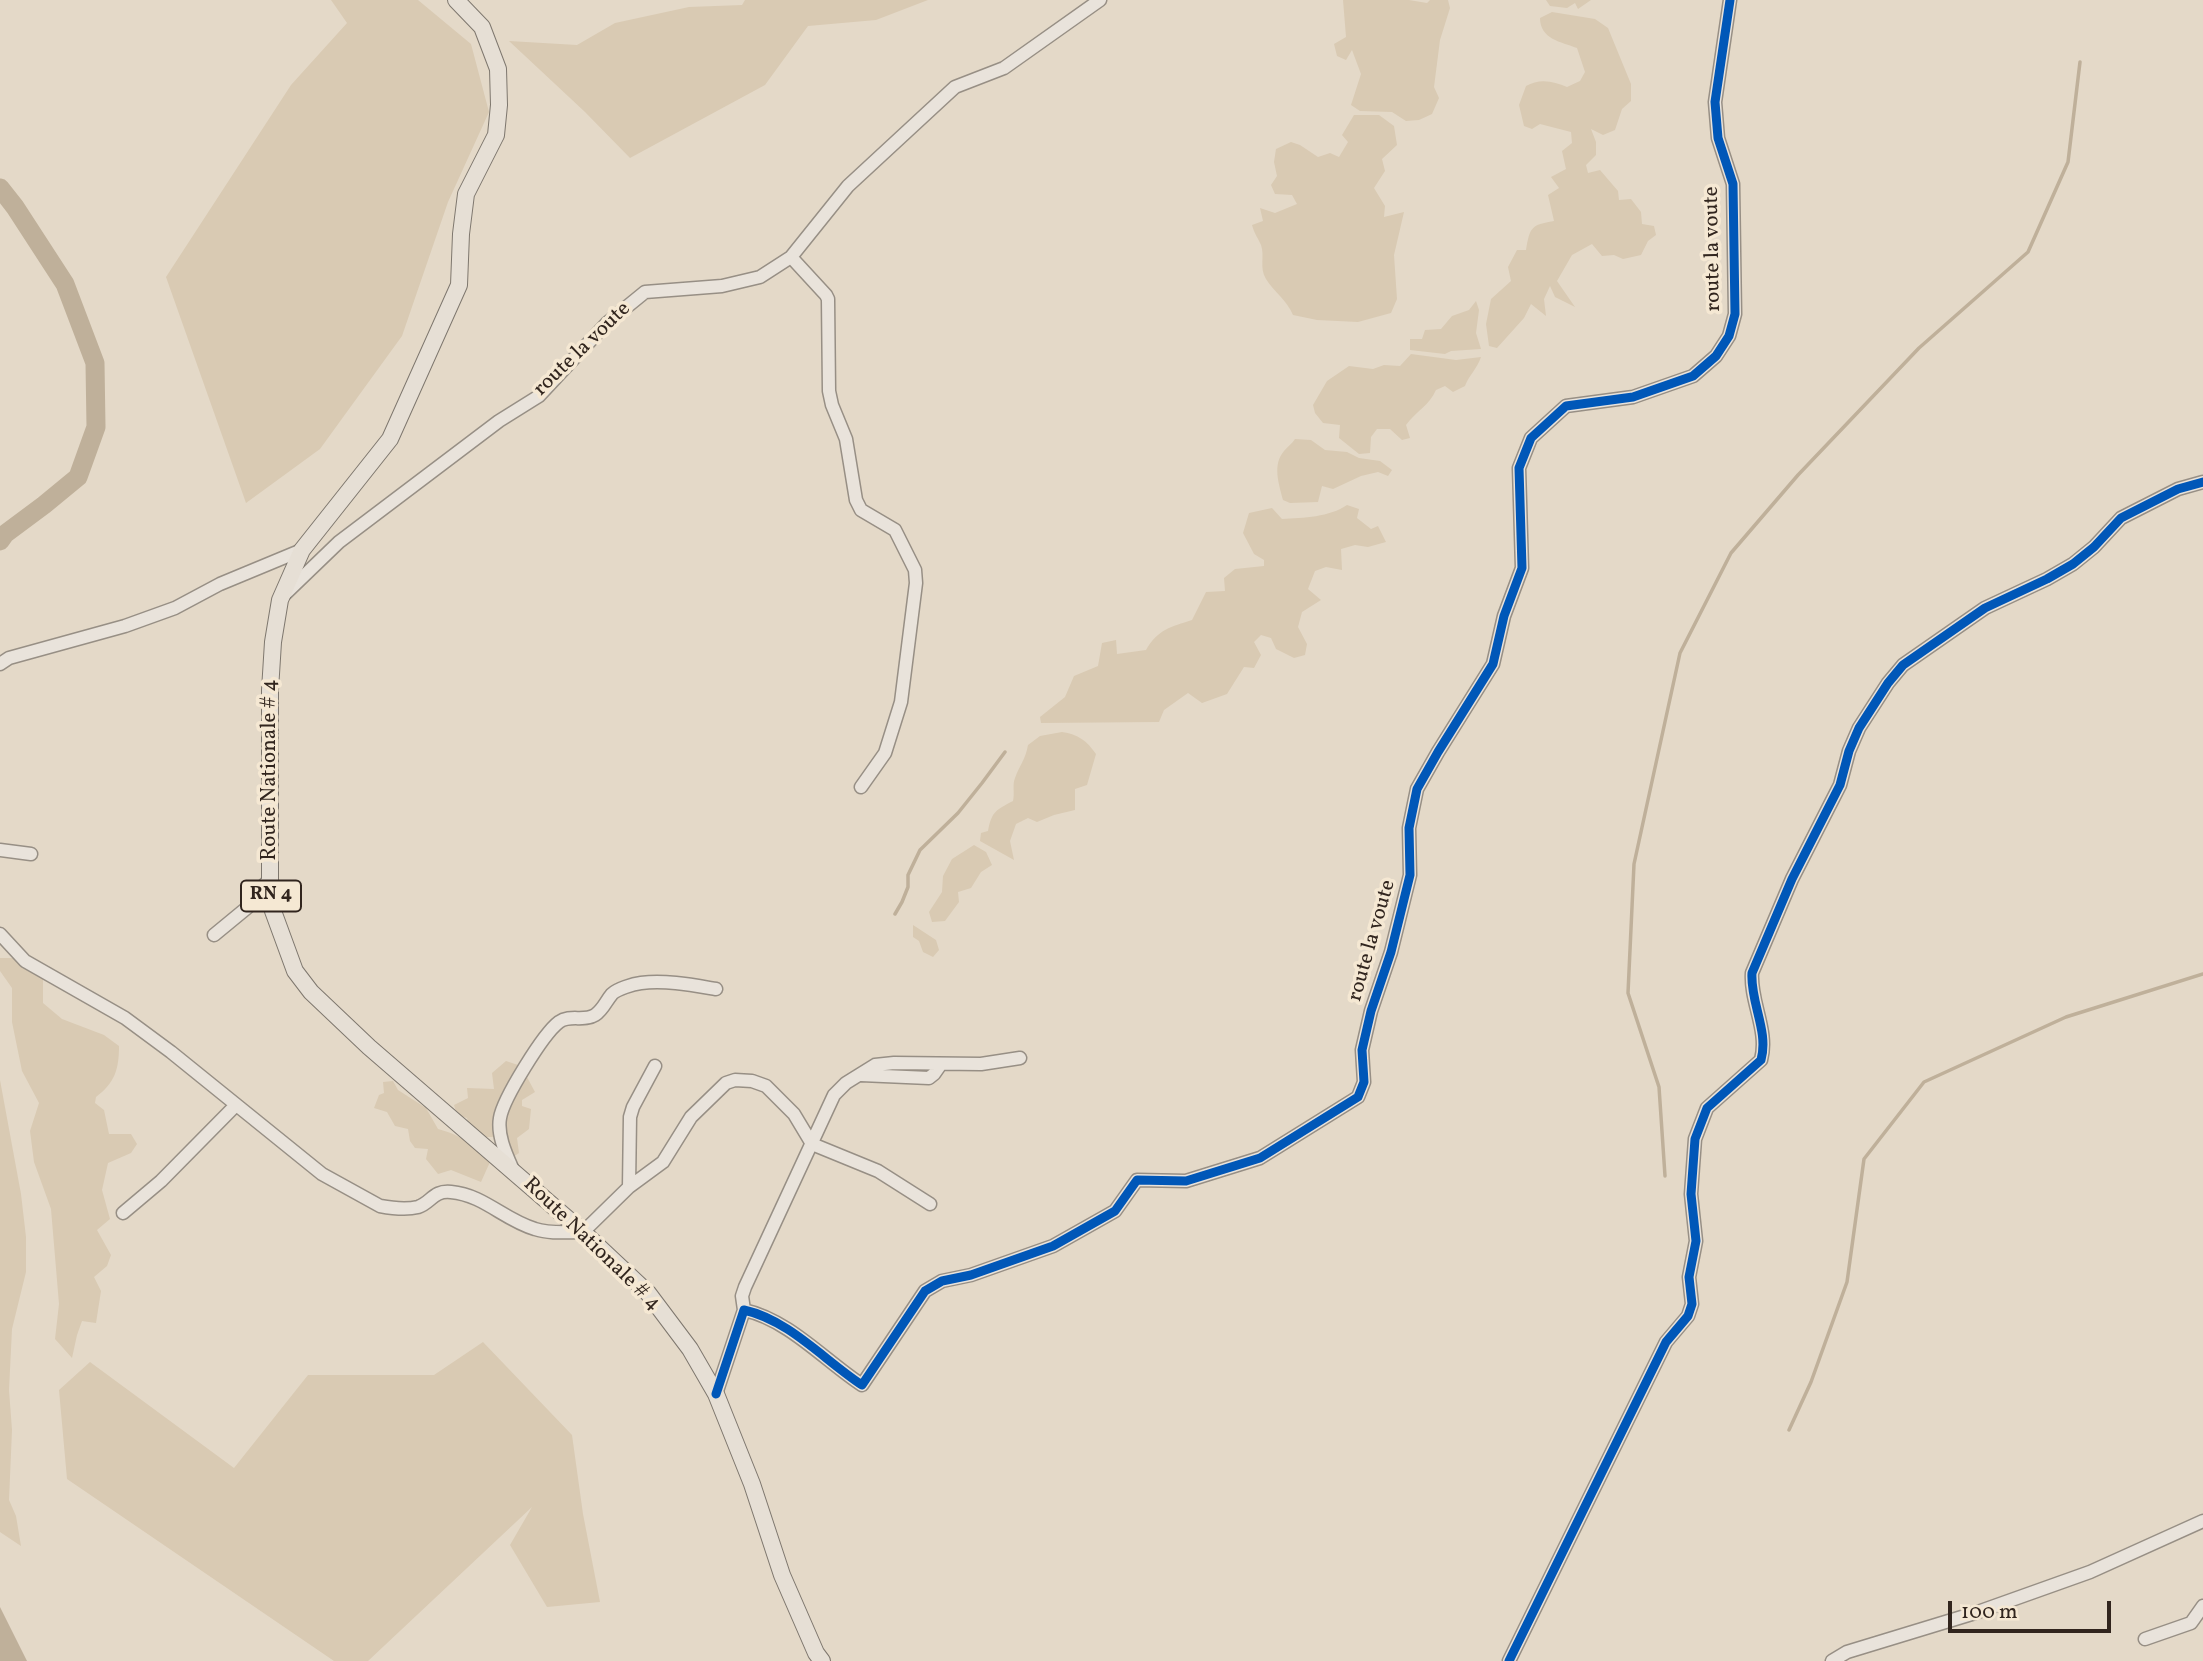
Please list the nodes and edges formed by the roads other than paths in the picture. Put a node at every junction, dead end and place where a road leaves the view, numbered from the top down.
1 (456, 0) edge
2 (1100, 0) edge
3 (1730, 0) edge
4 (791, 257) junction
5 (2203, 482) edge
6 (302, 550) junction
7 (280, 600) junction
8 (0, 664) edge
9 (861, 787) dead end
10 (0, 850) edge
11 (31, 854) dead end
12 (270, 878) junction
13 (0, 934) edge
14 (214, 934) dead end
15 (716, 989) dead end
16 (1020, 1058) dead end
17 (655, 1066) dead end
18 (235, 1106) junction
19 (812, 1144) junction
20 (514, 1172) junction
21 (629, 1187) junction
22 (930, 1204) dead end
23 (123, 1213) dead end
24 (583, 1232) junction
25 (744, 1310) junction
26 (716, 1394) junction
27 (2203, 1521) edge
28 (2203, 1606) edge
29 (2145, 1639) dead end
30 (822, 1661) edge
31 (1509, 1661) edge
32 (1832, 1661) edge

1 - 6 main road, Route Nationale # 4 / RN 4
2 - 4 street, route la voute
3 - 25 street, route la voute
4 - 7 street, route la voute
4 - 9 street
5 - 31 street
6 - 7 main road, Route Nationale # 4 / RN 4
6 - 8 street
7 - 12 main road, Route Nationale # 4 / RN 4
10 - 11 street
12 - 14 street
12 - 20 main road, Route Nationale # 4 / RN 4
13 - 18 street
15 - 20 street
16 - 19 street
17 - 21 street
18 - 23 street
18 - 24 street
19 - 21 street
19 - 22 street
19 - 25 street
20 - 24 main road, Route Nationale # 4 / RN 4
21 - 24 street
24 - 26 main road, Route Nationale # 4 / RN 4
25 - 26 street
26 - 30 main road, Route Nationale # 4 / RN 4
27 - 32 street
28 - 29 street

